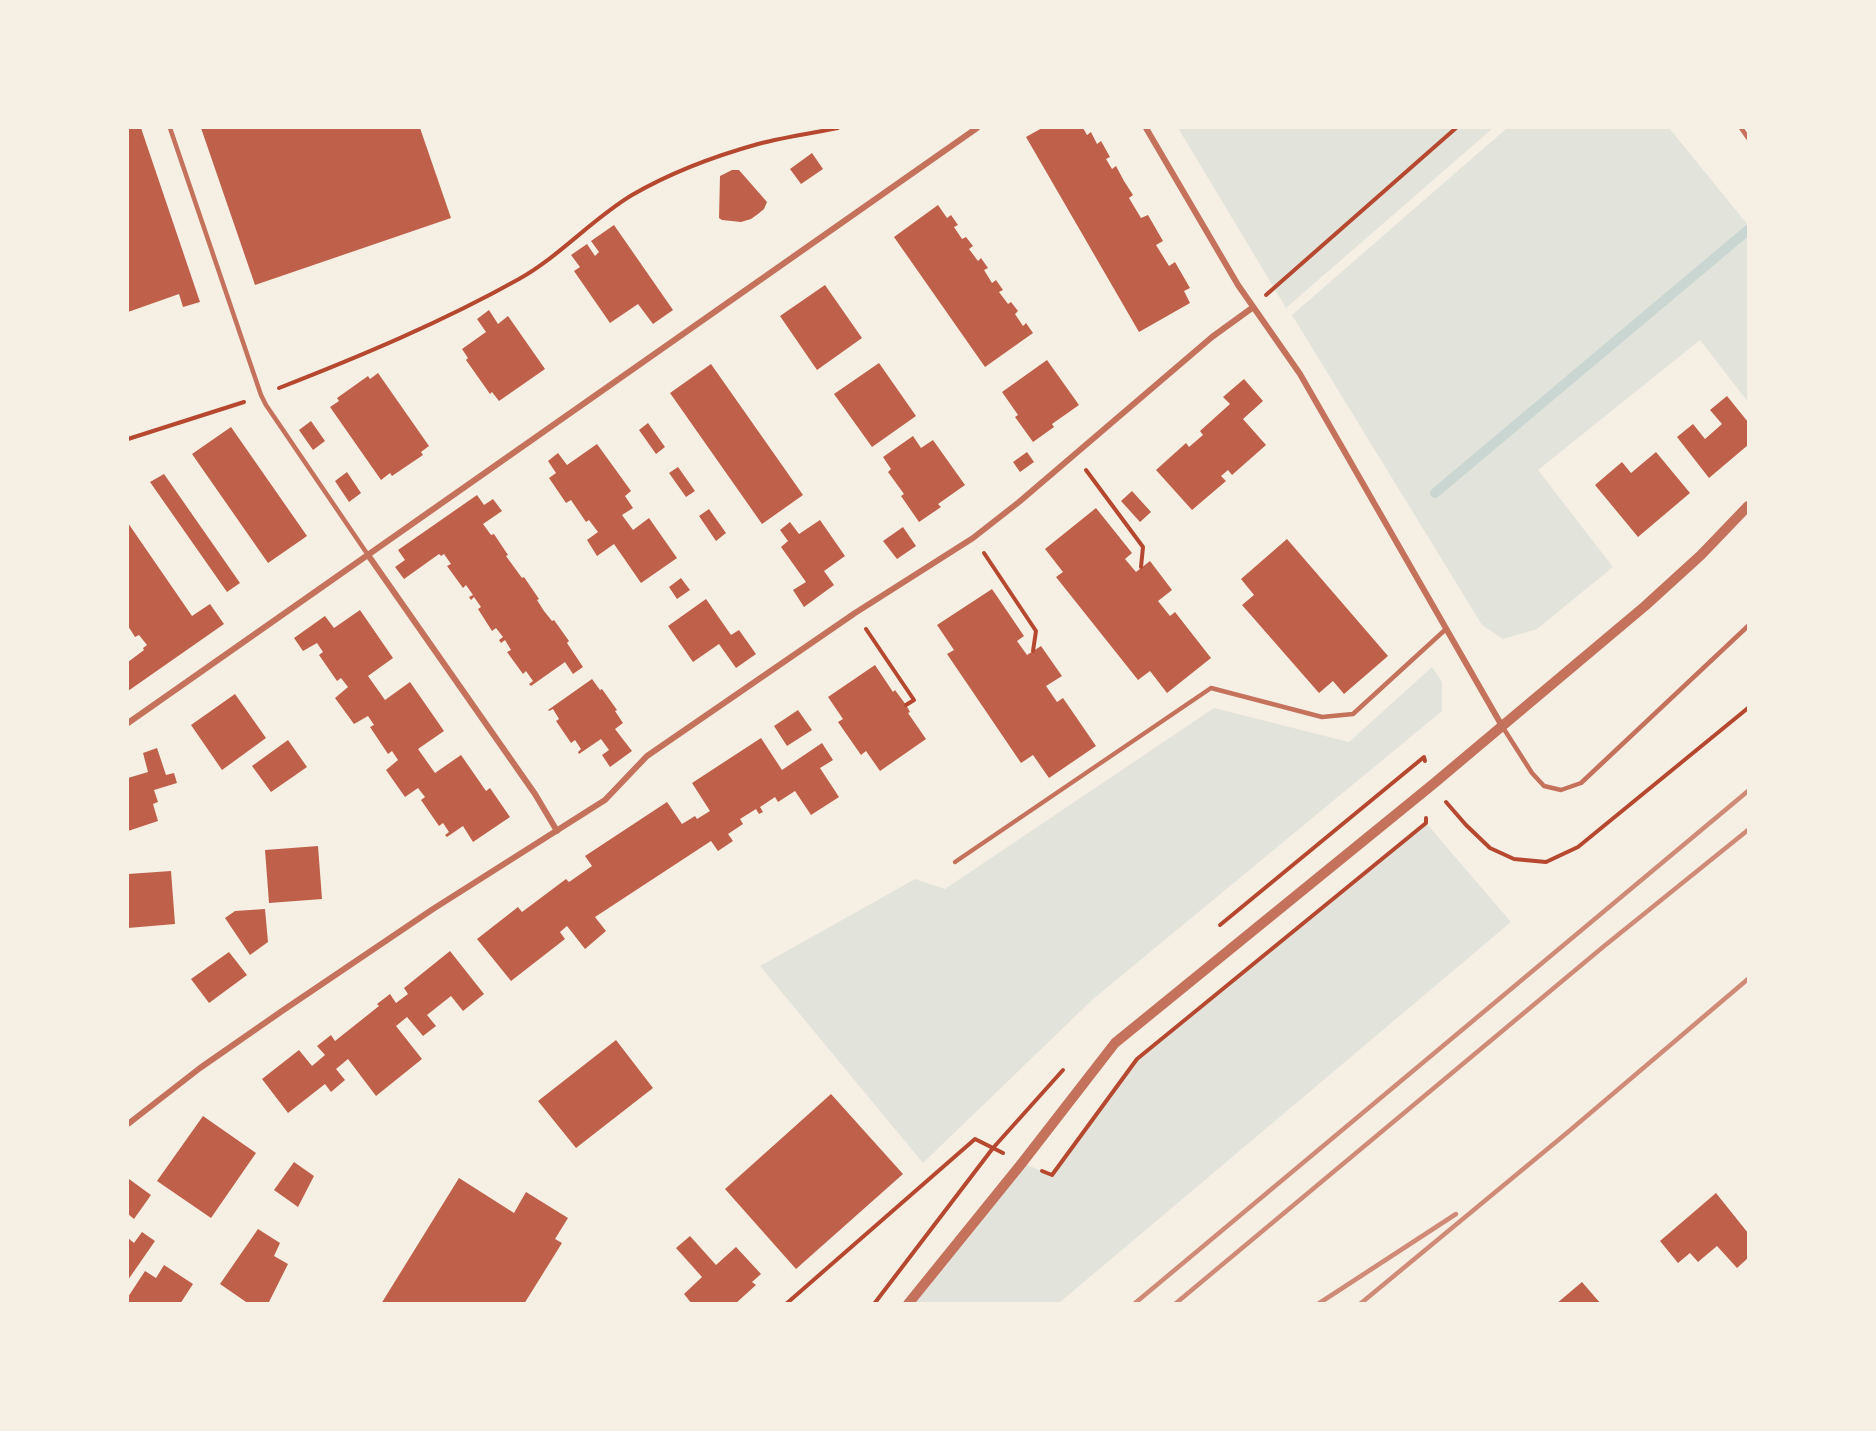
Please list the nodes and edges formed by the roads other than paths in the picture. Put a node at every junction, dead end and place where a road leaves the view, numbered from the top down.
1 (170, 128) edge
2 (977, 128) edge
3 (1146, 128) edge
4 (1741, 128) edge
5 (1749, 138) edge
6 (1252, 308) junction
7 (1749, 506) edge
8 (368, 555) junction
9 (1749, 626) edge
10 (1446, 629) junction
11 (128, 721) edge
12 (1502, 726) junction
13 (557, 831) junction
14 (955, 862) dead end
15 (128, 1124) edge
16 (908, 1304) edge

1 - 8 lane
2 - 8 street
3 - 6 street
4 - 5 lane
6 - 10 street
6 - 13 street
7 - 12 street
8 - 11 street
8 - 13 street
9 - 12 lane
10 - 12 street
10 - 14 lane
12 - 16 street
13 - 15 street

